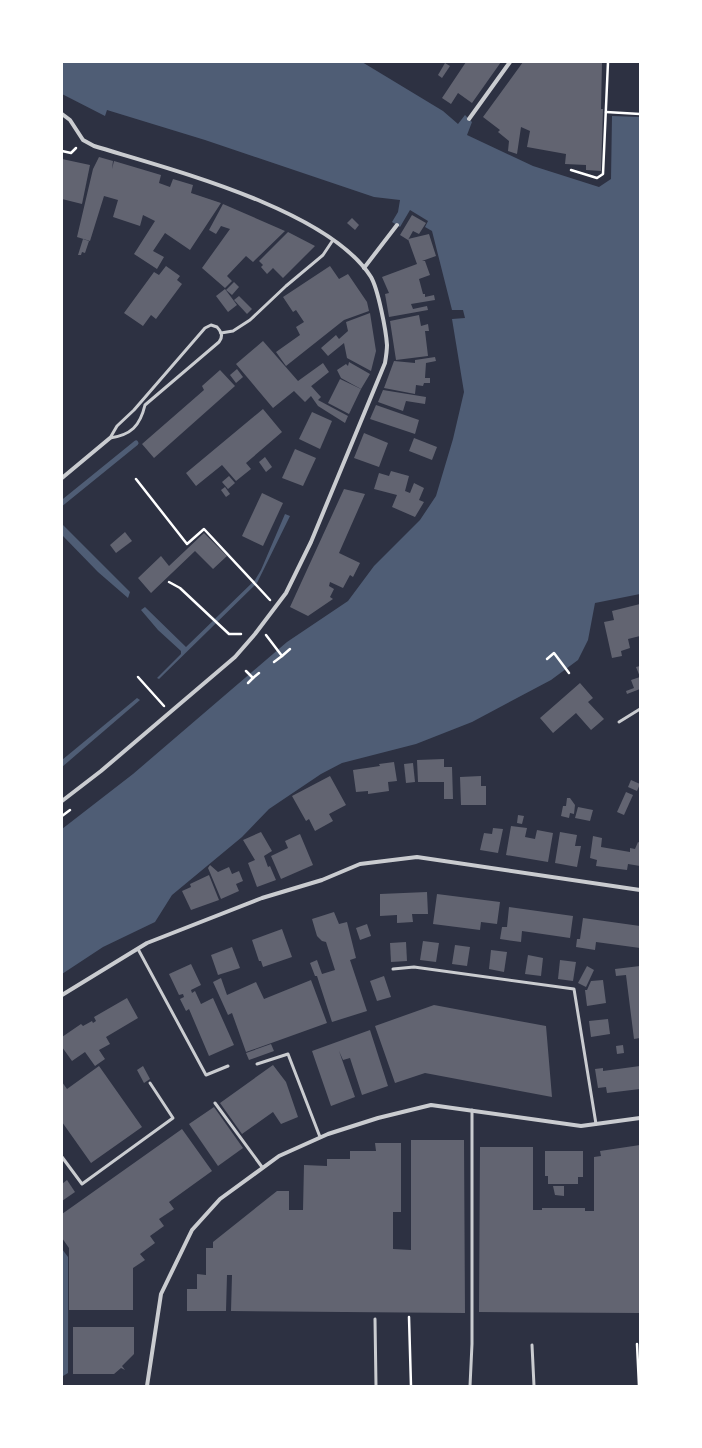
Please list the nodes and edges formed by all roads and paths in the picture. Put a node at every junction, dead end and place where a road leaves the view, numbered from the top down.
1 (510, 62) edge
2 (608, 62) edge
3 (606, 112) junction
4 (62, 114) edge
5 (640, 114) edge
6 (469, 118) dead end
7 (83, 140) junction
8 (62, 151) edge
9 (571, 170) dead end
10 (397, 225) dead end
11 (333, 240) junction
12 (364, 268) junction
13 (221, 333) junction
14 (110, 438) junction
15 (62, 478) edge
16 (136, 479) dead end
17 (169, 582) dead end
18 (261, 591) dead end
19 (255, 634) junction
20 (266, 635) dead end
21 (290, 649) dead end
22 (282, 656) junction
23 (547, 659) dead end
24 (274, 662) dead end
25 (246, 671) dead end
26 (259, 673) dead end
27 (569, 673) dead end
28 (138, 677) dead end
29 (253, 678) junction
30 (248, 683) dead end
31 (640, 709) edge
32 (170, 712) junction
33 (619, 722) dead end
34 (62, 801) edge
35 (640, 890) edge
36 (138, 949) junction
37 (393, 969) dead end
38 (62, 995) edge
39 (256, 1064) dead end
40 (228, 1066) dead end
41 (150, 1083) dead end
42 (215, 1103) dead end
43 (472, 1110) junction
44 (640, 1118) edge
45 (596, 1124) junction
46 (320, 1137) junction
47 (62, 1157) edge
48 (262, 1167) junction
49 (409, 1316) dead end
50 (375, 1319) dead end
51 (637, 1344) dead end
52 (532, 1345) dead end
53 (147, 1386) edge
54 (376, 1386) edge
55 (411, 1386) edge
56 (470, 1386) edge
57 (534, 1386) edge
58 (639, 1386) edge

1 - 6 street
2 - 3 path
3 - 5 path
3 - 9 path
4 - 7 street
7 - 8 path
7 - 11 street
10 - 12 street
11 - 12 street
11 - 13 lane
12 - 19 street
13 - 14 lane
13 - 14 lane
14 - 15 street
16 - 18 path
17 - 19 path
19 - 32 street
20 - 22 path
21 - 22 path
22 - 24 path
23 - 27 path
25 - 29 path
26 - 29 path
28 - 32 path
29 - 30 path
31 - 33 lane
32 - 34 street
35 - 36 street
36 - 38 street
36 - 40 lane
37 - 45 lane
39 - 46 lane
41 - 47 lane
42 - 48 lane
43 - 45 street
43 - 46 street
43 - 56 lane
44 - 45 street
46 - 48 street
48 - 53 street
49 - 55 path
50 - 54 lane
51 - 58 path
52 - 57 lane

